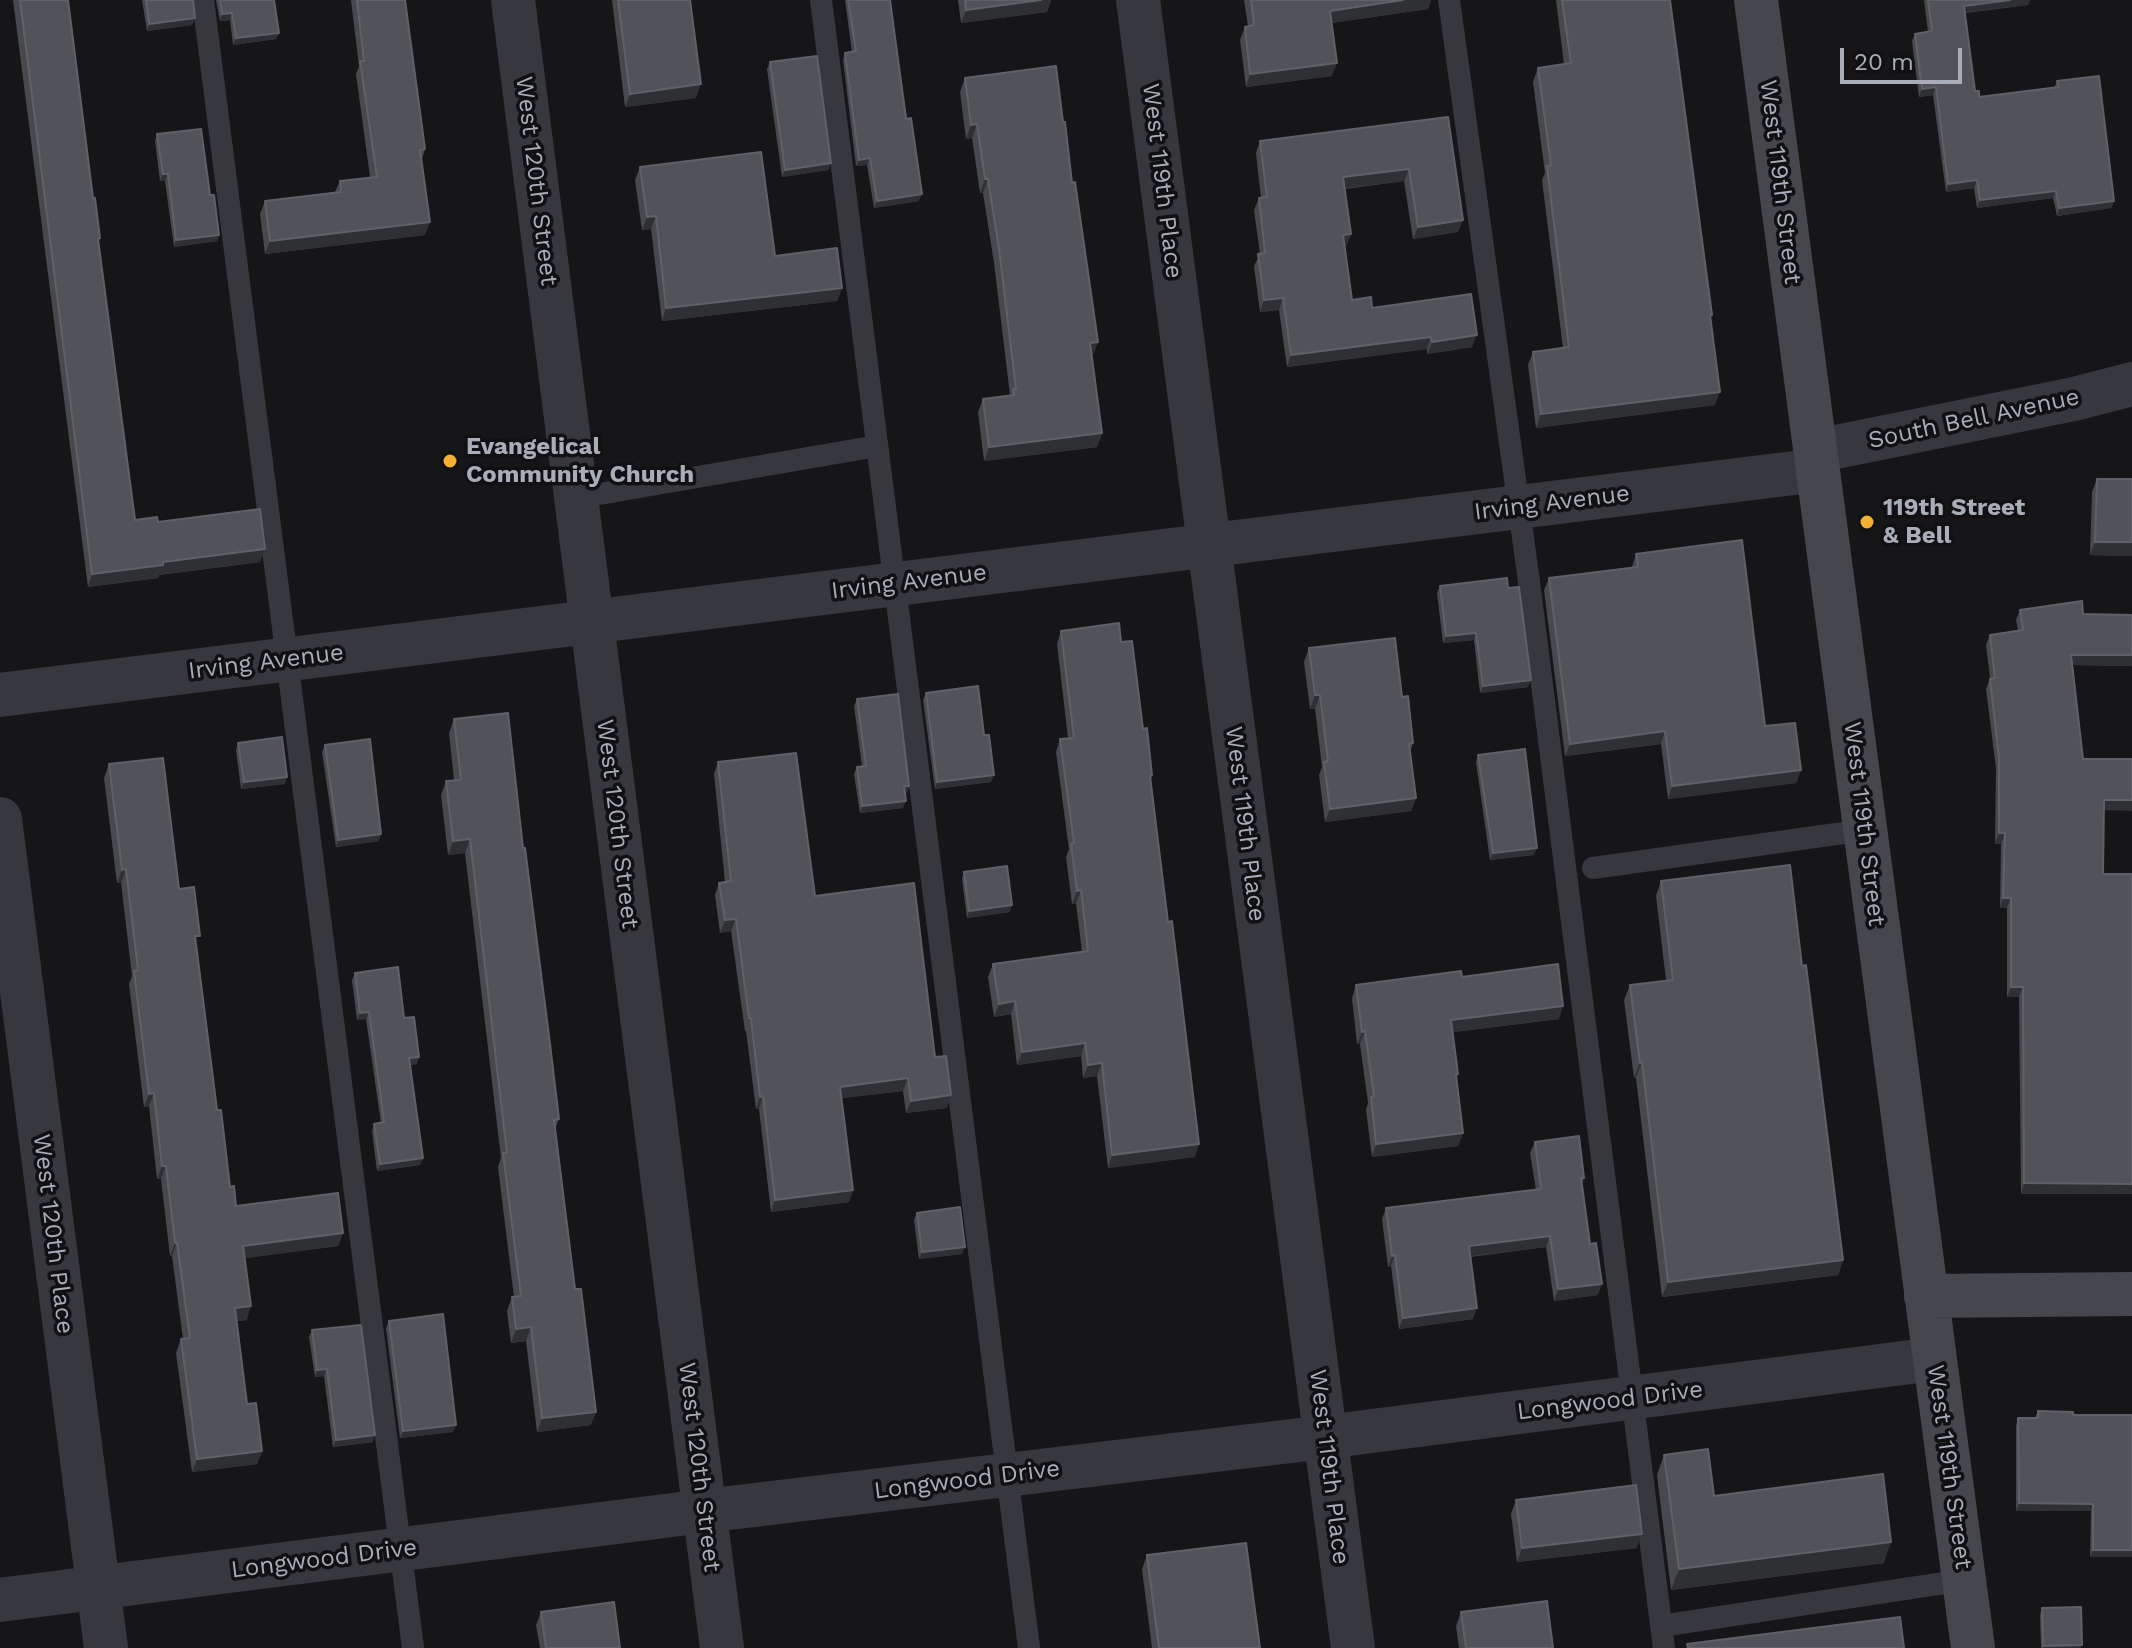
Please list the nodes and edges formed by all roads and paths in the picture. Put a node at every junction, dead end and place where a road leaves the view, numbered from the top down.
1 (203, 0) edge
2 (513, 0) edge
3 (821, 0) edge
4 (1138, 0) edge
5 (1449, 0) edge
6 (1756, 0) edge
7 (2132, 384) edge
8 (877, 446) junction
9 (1817, 460) junction
10 (576, 498) junction
11 (1519, 507) junction
12 (1209, 545) junction
13 (895, 584) junction
14 (592, 622) junction
15 (287, 659) junction
16 (0, 695) edge
17 (0, 819) edge
18 (1865, 830) junction
19 (1593, 868) dead end
20 (2132, 1294) edge
21 (1926, 1296) junction
22 (1934, 1359) junction
23 (1633, 1398) junction
24 (1325, 1437) junction
25 (1007, 1475) junction
26 (704, 1511) junction
27 (400, 1549) junction
28 (1964, 1580) junction
29 (98, 1587) junction
30 (0, 1600) edge
31 (1662, 1637) edge
32 (106, 1648) edge
33 (413, 1648) edge
34 (722, 1648) edge
35 (1029, 1648) edge
36 (1353, 1648) edge
37 (1973, 1648) edge

1 - 15 lane
2 - 10 street, West 120th Street
3 - 8 lane
4 - 12 street, West 119th Place
5 - 11 lane
6 - 9 street, West 119th Street
7 - 9 street, South Bell Avenue
8 - 10 lane
8 - 13 lane
9 - 11 street, Irving Avenue
9 - 18 street, West 119th Street
10 - 14 street, West 120th Street
11 - 12 street, Irving Avenue
11 - 23 lane
12 - 13 street, Irving Avenue
12 - 24 street, West 119th Place
13 - 14 street, Irving Avenue
13 - 25 lane
14 - 15 street, Irving Avenue
14 - 26 street, West 120th Street
15 - 16 street, Irving Avenue
15 - 27 lane
17 - 29 street, West 120th Place
18 - 19 lane
18 - 21 street, West 119th Street
20 - 21 street
21 - 22 street, West 119th Street
22 - 23 street, Longwood Drive
22 - 28 street, West 119th Street
23 - 24 street, Longwood Drive
23 - 31 lane
24 - 25 street, Longwood Drive
24 - 36 street, West 119th Place
25 - 26 street, Longwood Drive
25 - 35 lane
26 - 27 street, Longwood Drive
26 - 34 street, West 120th Street
27 - 29 street, Longwood Drive
27 - 33 lane
28 - 31 lane
28 - 37 street, West 119th Street
29 - 30 street, Longwood Drive
29 - 32 street, West 120th Place

